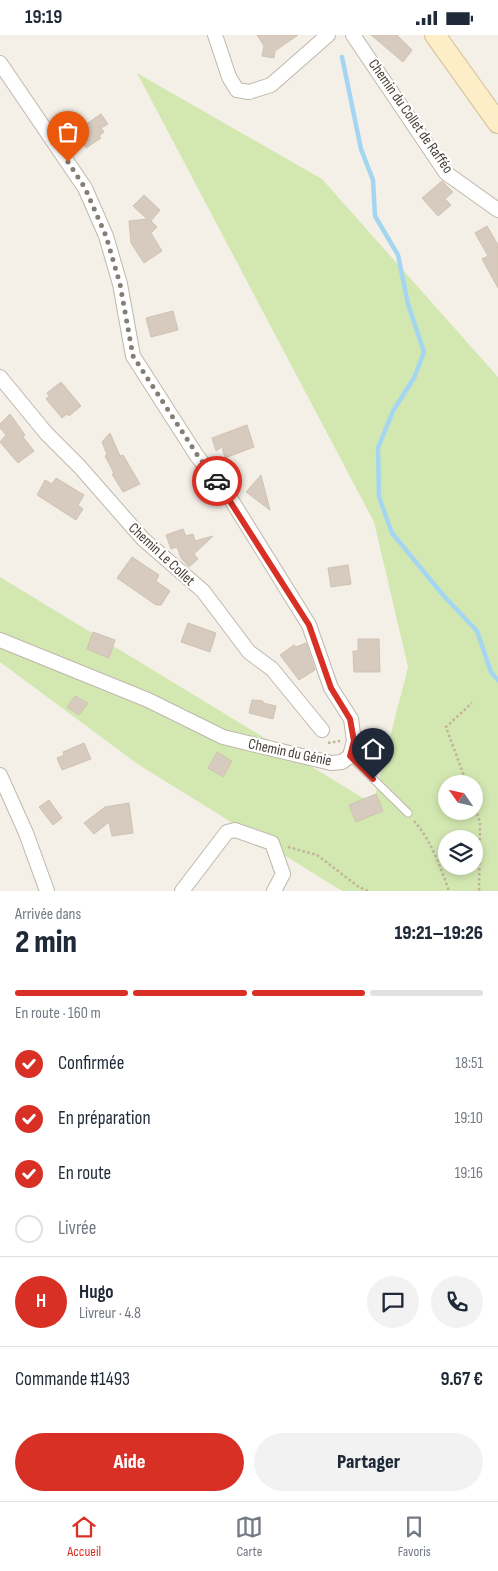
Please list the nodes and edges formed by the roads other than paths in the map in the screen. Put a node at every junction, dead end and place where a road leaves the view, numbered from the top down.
1 (215, 35) edge
2 (328, 35) edge
3 (353, 35) edge
4 (435, 35) edge
5 (0, 63) edge
6 (498, 123) edge
7 (498, 210) edge
8 (0, 377) edge
9 (0, 640) edge
10 (322, 730) road end
11 (350, 756) junction
12 (0, 775) edge
13 (408, 813) road end
14 (47, 891) edge
15 (182, 891) edge
16 (274, 891) edge

1 - 2 street
3 - 7 street, Chemin du Collet de Rafféo
4 - 6 street
5 - 11 street, Chemin du Génie
8 - 10 street, Chemin Le Collet
9 - 11 street, Chemin du Génie
11 - 13 lane
12 - 14 street
15 - 16 street

